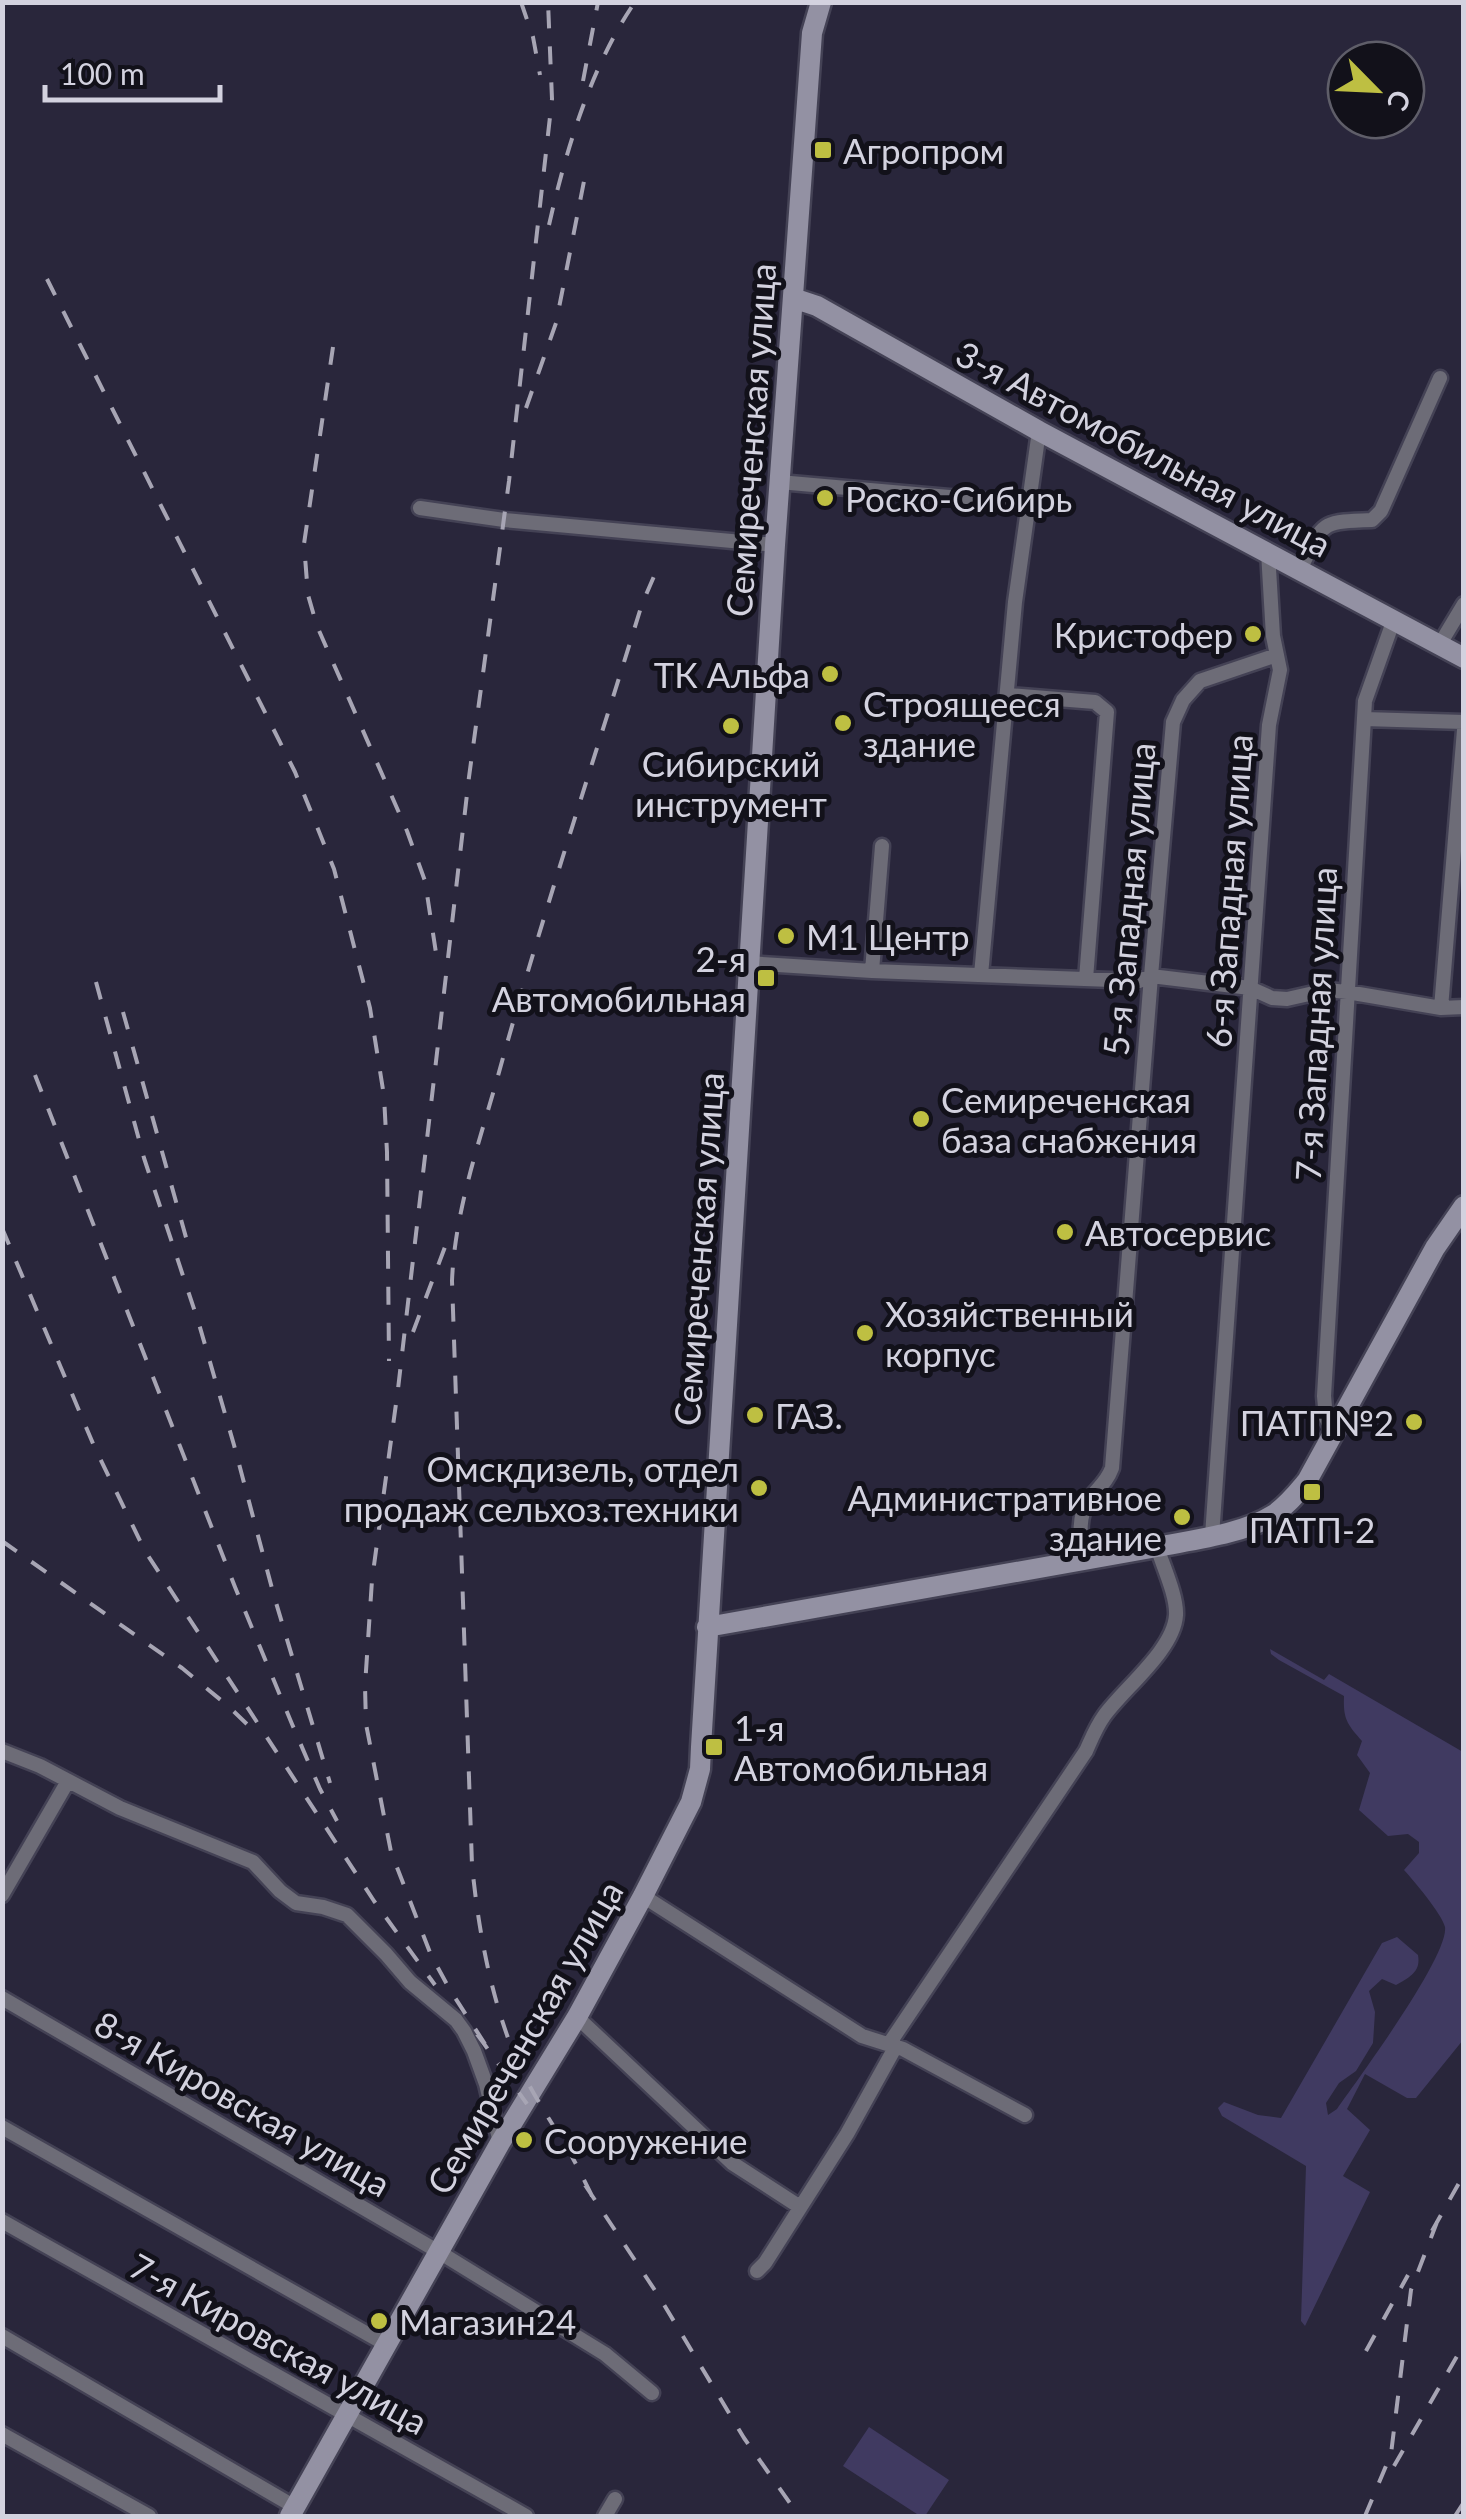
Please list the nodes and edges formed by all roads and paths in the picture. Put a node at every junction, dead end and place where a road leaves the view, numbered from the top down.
1 (822, 2) edge
2 (793, 298) junction
3 (1440, 378) dead end
4 (1039, 431) junction
5 (779, 482) junction
6 (1030, 504) junction
7 (420, 508) dead end
8 (775, 545) junction
9 (1268, 552) junction
10 (1300, 569) junction
11 (1464, 604) edge
12 (1394, 619) junction
13 (1440, 644) junction
14 (1277, 655) junction
15 (1464, 658) edge
16 (1008, 695) junction
17 (1364, 720) junction
18 (1464, 722) edge
19 (1464, 730) edge
20 (882, 846) dead end
21 (748, 963) junction
22 (872, 971) junction
23 (981, 975) junction
24 (1150, 976) junction
25 (1086, 979) junction
26 (1250, 988) junction
27 (1347, 992) junction
28 (1464, 1007) edge
29 (1441, 1008) junction
30 (1464, 1206) edge
31 (1334, 1434) junction
32 (1212, 1536) junction
33 (1158, 1547) junction
34 (1082, 1559) junction
35 (707, 1627) junction
36 (2, 1751) edge
37 (68, 1781) junction
38 (2, 1895) edge
39 (643, 1896) junction
40 (2, 1998) edge
41 (576, 2017) junction
42 (893, 2045) junction
43 (1024, 2116) dead end
44 (2, 2127) edge
45 (500, 2143) junction
46 (800, 2208) junction
47 (2, 2221) edge
48 (439, 2252) junction
49 (756, 2271) dead end
50 (2, 2336) edge
51 (387, 2345) junction
52 (652, 2393) dead end
53 (347, 2416) junction
54 (2, 2434) edge
55 (615, 2499) dead end
56 (293, 2512) edge
57 (148, 2516) edge
58 (526, 2516) edge
59 (605, 2516) edge

1 - 2 main road, Семиреченская улица
2 - 4 main road, 3-я Автомобильная улица
2 - 5 main road, Семиреченская улица
3 - 10 street
4 - 6 street
4 - 9 main road, 3-я Автомобильная улица
5 - 6 street
5 - 8 main road, Семиреченская улица
6 - 16 street
7 - 8 street
8 - 21 main road, Семиреченская улица
9 - 10 main road, 3-я Автомобильная улица
9 - 14 street, 6-я Западная улица
10 - 12 main road, 3-я Автомобильная улица
11 - 13 street
12 - 13 main road, 3-я Автомобильная улица
12 - 17 street, 7-я Западная улица
13 - 15 main road, 3-я Автомобильная улица
14 - 24 street, 5-я Западная улица
14 - 26 street, 6-я Западная улица
16 - 23 street
16 - 25 street
17 - 18 street
17 - 27 street, 7-я Западная улица
19 - 29 street
20 - 22 street
21 - 22 street
21 - 35 main road, Семиреченская улица
22 - 23 street
23 - 25 street
24 - 25 street
24 - 26 street
24 - 34 street, 5-я Западная улица
26 - 27 street
26 - 32 street, 6-я Западная улица
27 - 29 street
27 - 31 street, 7-я Западная улица
28 - 29 street
30 - 31 main road
31 - 32 main road
32 - 33 main road
33 - 34 main road
33 - 42 street
34 - 35 main road
35 - 39 main road, Семиреченская улица
36 - 37 street
37 - 38 street
37 - 45 street
39 - 41 main road, Семиреченская улица
39 - 42 street
40 - 48 street, 8-я Кировская улица
41 - 45 main road, Семиреченская улица
41 - 46 street
42 - 43 street
42 - 46 street
44 - 51 street
45 - 48 main road, Семиреченская улица
46 - 49 street
47 - 53 street, 7-я Кировская улица
48 - 51 main road, Семиреченская улица
48 - 52 street, 8-я Кировская улица
50 - 56 street
51 - 53 main road, Семиреченская улица
53 - 56 main road, Семиреченская улица
53 - 58 street, 7-я Кировская улица
54 - 57 street
55 - 59 street

